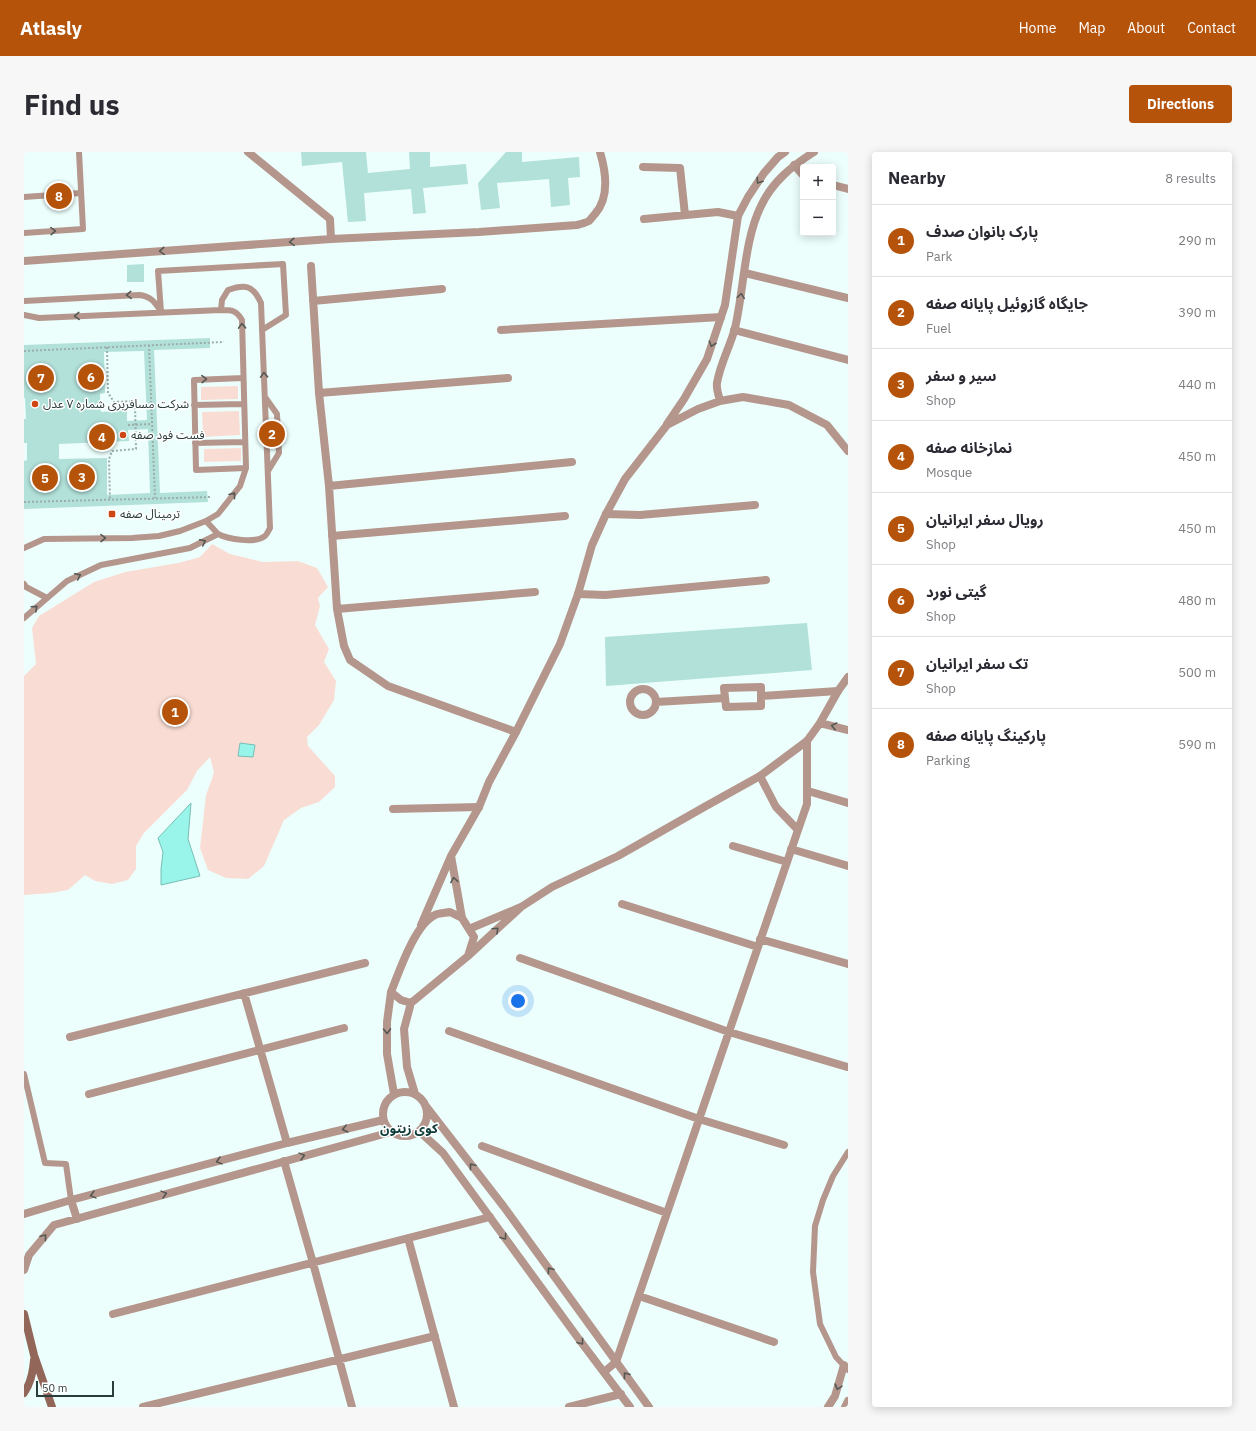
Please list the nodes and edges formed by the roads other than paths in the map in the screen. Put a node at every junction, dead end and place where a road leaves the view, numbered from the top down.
1 (79, 152) edge
2 (248, 152) edge
3 (600, 152) edge
4 (814, 152) edge
5 (779, 154) edge
6 (794, 165) junction
7 (643, 167) dead end
8 (800, 172) edge
9 (836, 186) edge
10 (848, 189) edge
11 (81, 193) junction
12 (24, 197) edge
13 (685, 215) junction
14 (738, 216) junction
15 (644, 219) dead end
16 (24, 233) edge
17 (331, 239) junction
18 (24, 261) edge
19 (311, 266) dead end
20 (745, 272) junction
21 (442, 289) dead end
22 (848, 298) edge
23 (24, 301) edge
24 (313, 301) junction
25 (222, 310) junction
26 (161, 312) junction
27 (24, 315) edge
28 (721, 317) junction
29 (262, 330) junction
30 (501, 330) dead end
31 (734, 330) junction
32 (848, 360) edge
33 (243, 378) junction
34 (508, 378) dead end
35 (319, 393) junction
36 (264, 397) junction
37 (720, 401) junction
38 (244, 404) junction
39 (194, 406) junction
40 (667, 425) junction
41 (245, 442) junction
42 (195, 443) junction
43 (848, 451) edge
44 (572, 462) dead end
45 (246, 468) junction
46 (268, 471) junction
47 (329, 486) junction
48 (755, 505) dead end
49 (606, 514) junction
50 (566, 516) dead end
51 (206, 520) junction
52 (218, 534) junction
53 (332, 536) junction
54 (24, 548) edge
55 (766, 580) dead end
56 (24, 584) edge
57 (536, 592) dead end
58 (578, 594) junction
59 (47, 598) junction
60 (336, 609) junction
61 (24, 618) edge
62 (848, 677) edge
63 (838, 691) junction
64 (761, 696) junction
65 (725, 698) junction
66 (656, 702) dead end
67 (820, 723) junction
68 (848, 730) edge
69 (516, 732) junction
70 (807, 741) junction
71 (760, 776) junction
72 (808, 791) junction
73 (848, 803) edge
74 (479, 807) junction
75 (393, 808) dead end
76 (798, 830) junction
77 (733, 846) dead end
78 (791, 849) junction
79 (451, 856) junction
80 (787, 862) junction
81 (848, 866) edge
82 (622, 904) dead end
83 (520, 907) junction
84 (462, 918) junction
85 (420, 928) junction
86 (469, 929) junction
87 (759, 943) junction
88 (468, 956) junction
89 (520, 958) dead end
90 (365, 963) dead end
91 (848, 964) edge
92 (392, 992) junction
93 (244, 993) junction
94 (411, 1003) junction
95 (344, 1028) dead end
96 (449, 1031) dead end
97 (729, 1032) junction
98 (70, 1037) dead end
99 (260, 1051) junction
100 (848, 1067) edge
101 (24, 1074) edge
102 (89, 1094) dead end
103 (394, 1094) junction
104 (415, 1094) junction
105 (425, 1105) junction
106 (699, 1119) junction
107 (383, 1120) junction
108 (419, 1131) junction
109 (391, 1132) junction
110 (287, 1143) junction
111 (784, 1145) dead end
112 (482, 1146) dead end
113 (848, 1152) edge
114 (284, 1161) junction
115 (71, 1200) junction
116 (667, 1213) junction
117 (24, 1214) edge
118 (490, 1217) junction
119 (77, 1219) junction
120 (408, 1238) junction
121 (314, 1263) junction
122 (24, 1270) edge
123 (639, 1296) junction
124 (24, 1314) edge
125 (114, 1314) dead end
126 (435, 1336) junction
127 (774, 1342) dead end
128 (34, 1355) junction
129 (339, 1360) junction
130 (616, 1362) junction
131 (846, 1368) edge
132 (604, 1372) junction
133 (24, 1393) edge
134 (621, 1394) junction
135 (848, 1401) edge
136 (52, 1407) edge
137 (143, 1407) edge
138 (352, 1407) edge
139 (454, 1407) edge
140 (569, 1407) edge
141 (630, 1407) edge
142 (649, 1407) edge
143 (828, 1407) edge
144 (845, 1407) edge

1 - 11 lane
2 - 17 street
3 - 17 street
4 - 6 street
5 -> 14 street
6 - 8 street
6 - 20 street
7 - 13 street
9 - 10 street
11 - 12 lane
16 -> 11 lane
13 - 14 street
13 - 15 street
14 - 28 street
17 -> 18 street
19 - 24 street
20 - 22 street
31 -> 20 street
21 - 24 street
26 -> 23 lane
24 - 35 street
25 - 26 lane
25 - 29 lane
33 -> 25 lane
26 -> 27 lane
26 - 29 lane
28 - 30 street
28 -> 40 street
36 -> 29 lane
31 - 32 street
31 - 37 street
33 - 38 lane
39 -> 33 lane
34 - 35 street
35 - 47 street
36 - 46 lane
36 - 46 lane
37 - 40 street
37 - 43 street
38 - 39 lane
38 - 41 lane
39 - 42 lane
40 - 49 street
41 - 42 lane
41 - 45 lane
42 - 45 lane
44 - 47 street
51 -> 45 lane
46 - 52 lane
47 - 53 street
48 - 49 street
49 - 58 street
50 - 53 street
51 - 52 lane
54 -> 51 lane
59 -> 52 lane
53 - 60 street
55 - 58 street
56 - 59 lane
57 - 60 street
58 - 69 street
61 -> 59 lane
60 - 69 street
62 - 63 street
63 - 64 street
63 - 67 street
64 - 65 street
64 - 65 street
65 - 66 street
68 -> 67 street
67 - 70 street
69 - 74 street
70 - 71 street
70 - 72 street
71 - 76 street
71 - 83 street
72 - 73 street
72 - 76 street
74 - 75 street
74 - 79 street
76 - 78 street
77 - 80 street
78 - 80 street
78 - 81 street
84 -> 79 street
79 - 85 street
80 - 87 street
82 - 87 street
83 - 86 street
88 -> 83 street
84 - 85 street
84 - 86 street
85 - 92 street
86 - 88 street
87 - 91 street
87 - 97 street
88 - 94 street
89 - 97 street
90 - 93 street
92 - 94 street
92 -> 103 street
93 - 98 street
93 - 99 street
94 - 104 street
95 - 99 street
96 - 106 street
97 - 100 street
97 - 106 street
99 - 102 street
99 - 110 street
101 - 115 lane
103 - 104 street
103 - 107 street
104 - 105 street
105 - 108 street
130 -> 105 street
106 - 111 street
106 - 116 street
107 - 109 street
107 -> 110 street
108 - 109 street
108 - 118 street
114 -> 109 street
110 -> 115 street
112 - 116 street
113 - 131 lane
119 -> 114 street
114 - 121 street
115 - 117 street
115 - 119 street
116 - 123 street
118 - 120 street
118 -> 132 street
122 -> 119 street
120 - 121 street
120 - 126 street
121 - 125 street
121 - 129 street
123 - 127 street
123 - 130 street
124 - 128 main road
126 - 129 street
126 - 139 street
128 - 133 main road
128 - 136 main road
129 - 137 street
129 - 138 street
130 - 132 street
142 -> 130 street
131 -> 143 street
132 - 134 street
134 - 140 street
134 - 141 street
135 - 144 street

